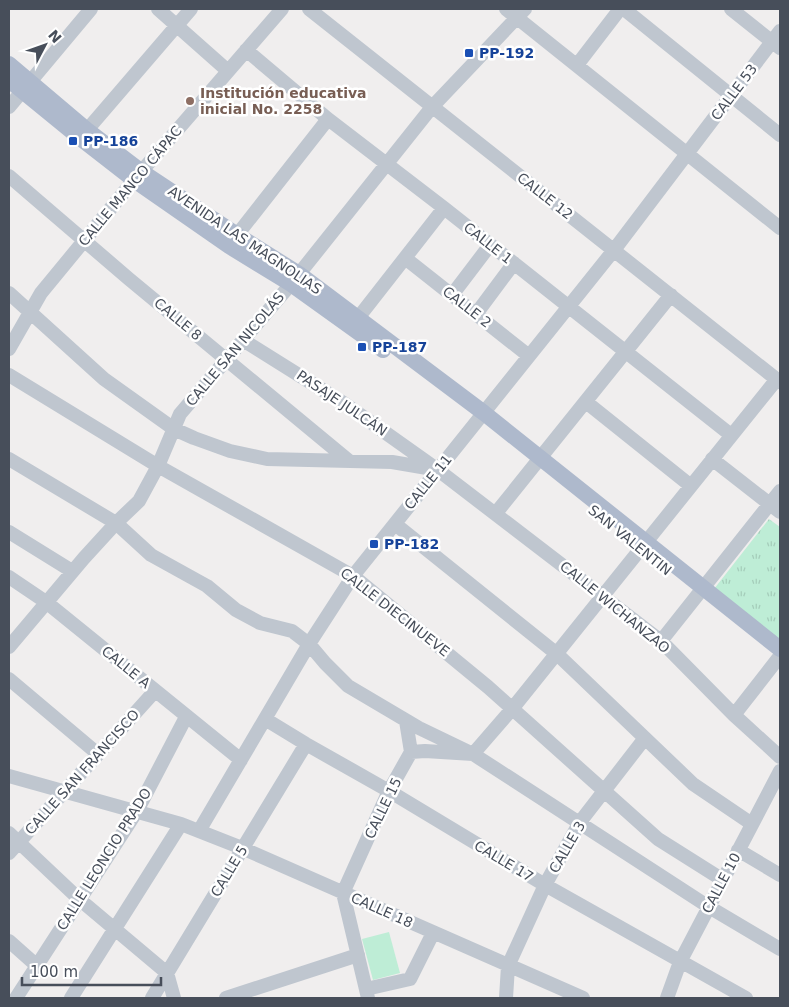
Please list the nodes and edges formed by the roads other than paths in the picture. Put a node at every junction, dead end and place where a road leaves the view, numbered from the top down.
1 (90, 9) edge
2 (158, 9) edge
3 (191, 9) edge
4 (282, 9) edge
5 (309, 9) edge
6 (506, 9) edge
7 (622, 9) edge
8 (731, 9) edge
9 (521, 15) edge
10 (176, 26) junction
11 (778, 40) edge
12 (246, 50) junction
13 (9, 64) edge
14 (576, 65) junction
15 (228, 71) junction
16 (9, 80) edge
17 (26, 87) junction
18 (730, 95) junction
19 (9, 107) edge
20 (432, 107) junction
21 (328, 119) junction
22 (87, 130) junction
23 (780, 135) edge
24 (688, 154) junction
25 (387, 165) junction
26 (9, 176) edge
27 (138, 176) junction
28 (444, 208) junction
29 (780, 228) edge
30 (237, 235) junction
31 (84, 239) junction
32 (490, 245) junction
33 (614, 250) junction
34 (405, 258) junction
35 (514, 263) junction
36 (295, 279) junction
37 (9, 293) edge
38 (452, 295) junction
39 (671, 295) junction
40 (569, 306) junction
41 (29, 311) junction
42 (476, 314) junction
43 (358, 318) junction
44 (243, 340) junction
45 (9, 349) edge
46 (626, 352) junction
47 (530, 356) junction
48 (226, 360) junction
49 (9, 375) edge
50 (779, 381) edge
51 (586, 402) junction
52 (481, 416) junction
53 (174, 429) junction
54 (731, 435) junction
55 (9, 459) edge
56 (712, 459) junction
57 (349, 461) junction
58 (538, 461) junction
59 (158, 466) junction
60 (438, 470) junction
61 (691, 486) junction
62 (780, 490) edge
63 (775, 508) edge
64 (496, 513) junction
65 (116, 523) junction
66 (395, 524) junction
67 (9, 532) edge
68 (644, 545) junction
69 (72, 571) junction
70 (353, 576) junction
71 (9, 578) edge
72 (700, 591) junction
73 (603, 596) junction
74 (46, 602) junction
75 (661, 641) junction
76 (309, 644) junction
77 (9, 647) edge
78 (557, 654) junction
79 (780, 656) edge
80 (9, 679) edge
81 (155, 690) junction
82 (512, 709) junction
83 (734, 715) junction
84 (186, 716) junction
85 (265, 719) junction
86 (406, 721) junction
87 (645, 738) junction
88 (306, 744) junction
89 (411, 752) junction
90 (98, 754) junction
91 (473, 754) junction
92 (780, 757) edge
93 (241, 760) junction
94 (780, 771) edge
95 (9, 776) edge
96 (389, 791) junction
97 (605, 791) junction
98 (64, 792) junction
99 (137, 811) junction
100 (580, 822) junction
101 (180, 824) junction
102 (752, 824) junction
103 (199, 831) junction
104 (14, 838) edge
105 (242, 848) junction
106 (738, 850) junction
107 (9, 853) edge
108 (780, 875) edge
109 (722, 880) junction
110 (545, 885) junction
111 (343, 893) junction
112 (79, 899) junction
113 (708, 907) junction
114 (114, 930) junction
115 (433, 933) junction
116 (9, 941) edge
117 (780, 949) edge
118 (358, 956) junction
119 (680, 962) junction
120 (36, 965) junction
121 (508, 966) junction
122 (167, 973) junction
123 (367, 994) edge
124 (16, 998) edge
125 (71, 998) edge
126 (152, 998) edge
127 (174, 998) edge
128 (226, 998) edge
129 (506, 998) edge
130 (583, 998) edge
131 (667, 998) edge
132 (746, 998) edge

1 - 17 street
2 - 10 street
3 - 10 street
4 - 12 street, CALLE MANCO CÁPAC
5 - 20 street, CALLE 12
6 - 9 street
7 - 14 street
7 - 18 street
8 - 11 street
9 - 14 street
9 - 20 street, CALLE SAN NICOLÁS
10 - 15 street
10 - 22 street
11 - 18 street, CALLE 53
12 - 15 street, CALLE MANCO CÁPAC
12 - 21 street, CALLE 1
13 - 17 main road, AVENIDA LAS MAGNOLIAS
14 - 24 street
15 - 27 street, CALLE MANCO CÁPAC
16 - 17 main road, AVENIDA LAS MAGNOLIAS
17 - 19 street
17 - 22 main road, AVENIDA LAS MAGNOLIAS
17 - 27 main road, AVENIDA LAS MAGNOLIAS
18 - 23 street
18 - 24 street, CALLE 53
20 - 25 street, CALLE SAN NICOLÁS
20 - 33 street, CALLE 12
21 - 25 street, CALLE 1
21 - 30 street
22 - 27 main road, AVENIDA LAS MAGNOLIAS
24 - 29 street
24 - 33 street, CALLE 11
25 - 28 street, CALLE 1
25 - 36 street, CALLE SAN NICOLÁS
26 - 31 street, CALLE 8
27 - 30 main road, AVENIDA LAS MAGNOLIAS
27 - 31 street, CALLE MANCO CÁPAC
27 - 36 main road, AVENIDA LAS MAGNOLIAS
28 - 32 street, CALLE 1
28 - 34 street
30 - 36 main road, AVENIDA LAS MAGNOLIAS
31 - 41 street, CALLE MANCO CÁPAC
31 - 48 street, CALLE 8
32 - 35 street, CALLE 1
32 - 38 street
33 - 39 street, CALLE 12
33 - 40 street, CALLE 11
34 - 38 street, CALLE 2
34 - 43 street
35 - 40 street, CALLE 1
35 - 42 street
36 - 43 main road, AVENIDA LAS MAGNOLIAS
36 - 44 street, CALLE SAN NICOLÁS
36 - 52 main road, AVENIDA LAS MAGNOLIAS
37 - 41 street
38 - 42 street, CALLE 2
39 - 46 street
39 - 50 street, CALLE 12
40 - 46 street, CALLE 1
40 - 47 street, CALLE 11
41 - 45 street, CALLE MANCO CÁPAC
41 - 53 street
42 - 47 street, CALLE 2
43 - 52 main road, AVENIDA LAS MAGNOLIAS
44 - 48 street, CALLE SAN NICOLÁS
44 - 60 street, PASAJE JULCÁN
46 - 51 street
46 - 54 street, CALLE 1
47 - 52 street, CALLE 11
48 - 53 street, CALLE SAN NICOLÁS
48 - 57 street, CALLE 8
49 - 59 street, CALLE DIECINUEVE
50 - 54 street
51 - 58 street
51 - 61 street
52 - 58 main road, SAN VALENTIN
52 - 60 street, CALLE 11
53 - 57 street
53 - 59 street, CALLE SAN NICOLÁS
54 - 56 street
55 - 65 street
56 - 61 street
56 - 63 street
57 - 60 street
58 - 64 street
58 - 68 main road, SAN VALENTIN
59 - 65 street, CALLE SAN NICOLÁS
59 - 70 street, CALLE DIECINUEVE
60 - 64 street, CALLE WICHANZAO
60 - 66 street, CALLE 11
61 - 68 street
62 - 63 street
63 - 72 street
64 - 73 street, CALLE WICHANZAO
65 - 69 street, CALLE SAN NICOLÁS
65 - 76 street
66 - 70 street, CALLE 11
66 - 78 street
67 - 69 street
68 - 72 main road, SAN VALENTIN
68 - 73 street
69 - 74 street, CALLE SAN NICOLÁS
70 - 76 street, CALLE 11
70 - 82 street, CALLE DIECINUEVE
71 - 74 street, CALLE A
72 - 75 street
72 - 79 main road, SAN VALENTIN
73 - 75 street, CALLE WICHANZAO
73 - 78 street
74 - 77 street, CALLE SAN NICOLÁS
74 - 81 street, CALLE A
75 - 83 street, CALLE WICHANZAO
76 - 85 street, CALLE 11
76 - 86 street
78 - 82 street
78 - 87 street
79 - 83 street
80 - 90 street
81 - 84 street, CALLE A
81 - 90 street, CALLE SAN FRANCISCO
82 - 91 street
82 - 97 street, CALLE DIECINUEVE
83 - 92 street, CALLE WICHANZAO
84 - 93 street, CALLE A
84 - 99 street, CALLE LEONCIO PRADO
85 - 88 street, CALLE 17
85 - 93 street, CALLE 11
86 - 89 street
86 - 91 street
87 - 97 street, CALLE 3
87 - 102 street
88 - 96 street, CALLE 17
88 - 105 street, CALLE 5
89 - 91 street
89 - 96 street, CALLE 15
90 - 98 street, CALLE SAN FRANCISCO
91 - 100 street
93 - 103 street, CALLE 11
94 - 102 street, CALLE 10
95 - 98 street, CALLE 18
96 - 110 street, CALLE 17
96 - 111 street, CALLE 15
97 - 100 street, CALLE 3
97 - 109 street, CALLE DIECINUEVE
98 - 99 street, CALLE 18
98 - 104 street, CALLE SAN FRANCISCO
99 - 101 street, CALLE 18
99 - 112 street, CALLE LEONCIO PRADO
100 - 110 street, CALLE 3
100 - 113 street
101 - 103 street, CALLE 18
101 - 114 street
102 - 106 street, CALLE 10
103 - 105 street, CALLE 18
104 - 107 street, CALLE SAN FRANCISCO
104 - 112 street
105 - 111 street, CALLE 18
105 - 122 street, CALLE 5
106 - 108 street
106 - 109 street, CALLE 10
109 - 113 street, CALLE 10
110 - 119 street, CALLE 17
110 - 121 street, CALLE 3
111 - 115 street, CALLE 18
111 - 118 street
112 - 114 street
112 - 120 street, CALLE LEONCIO PRADO
113 - 117 street
113 - 119 street, CALLE 10
114 - 122 street
114 - 125 street
115 - 121 street, CALLE 18
115 - 123 street
116 - 120 street
118 - 123 street
118 - 128 street
119 - 131 street, CALLE 10
119 - 132 street, CALLE 17
120 - 124 street, CALLE LEONCIO PRADO
121 - 129 street
121 - 130 street, CALLE 18
122 - 126 street, CALLE 5
122 - 127 street

